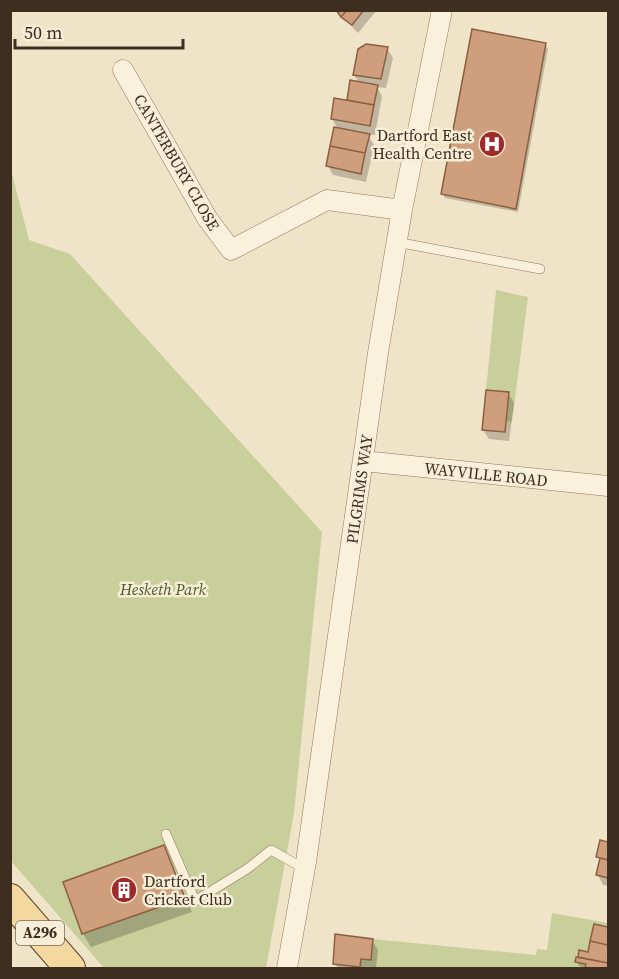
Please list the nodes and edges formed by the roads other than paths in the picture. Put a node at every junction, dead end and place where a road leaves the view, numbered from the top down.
1 (442, 10) edge
2 (123, 70) dead end
3 (402, 210) junction
4 (396, 242) junction
5 (540, 268) dead end
6 (363, 461) junction
7 (609, 486) edge
8 (166, 834) dead end
9 (306, 862) junction
10 (10, 899) edge
11 (70, 969) edge
12 (287, 969) edge

1 - 3 street, PILGRIMS WAY
2 - 3 street, CANTERBURY CLOSE
3 - 4 street, PILGRIMS WAY
4 - 5 lane
4 - 6 street, PILGRIMS WAY
6 - 7 street, WAYVILLE ROAD
6 - 9 street, PILGRIMS WAY
8 - 9 lane
9 - 12 street, PILGRIMS WAY
10 - 11 main road, A296

